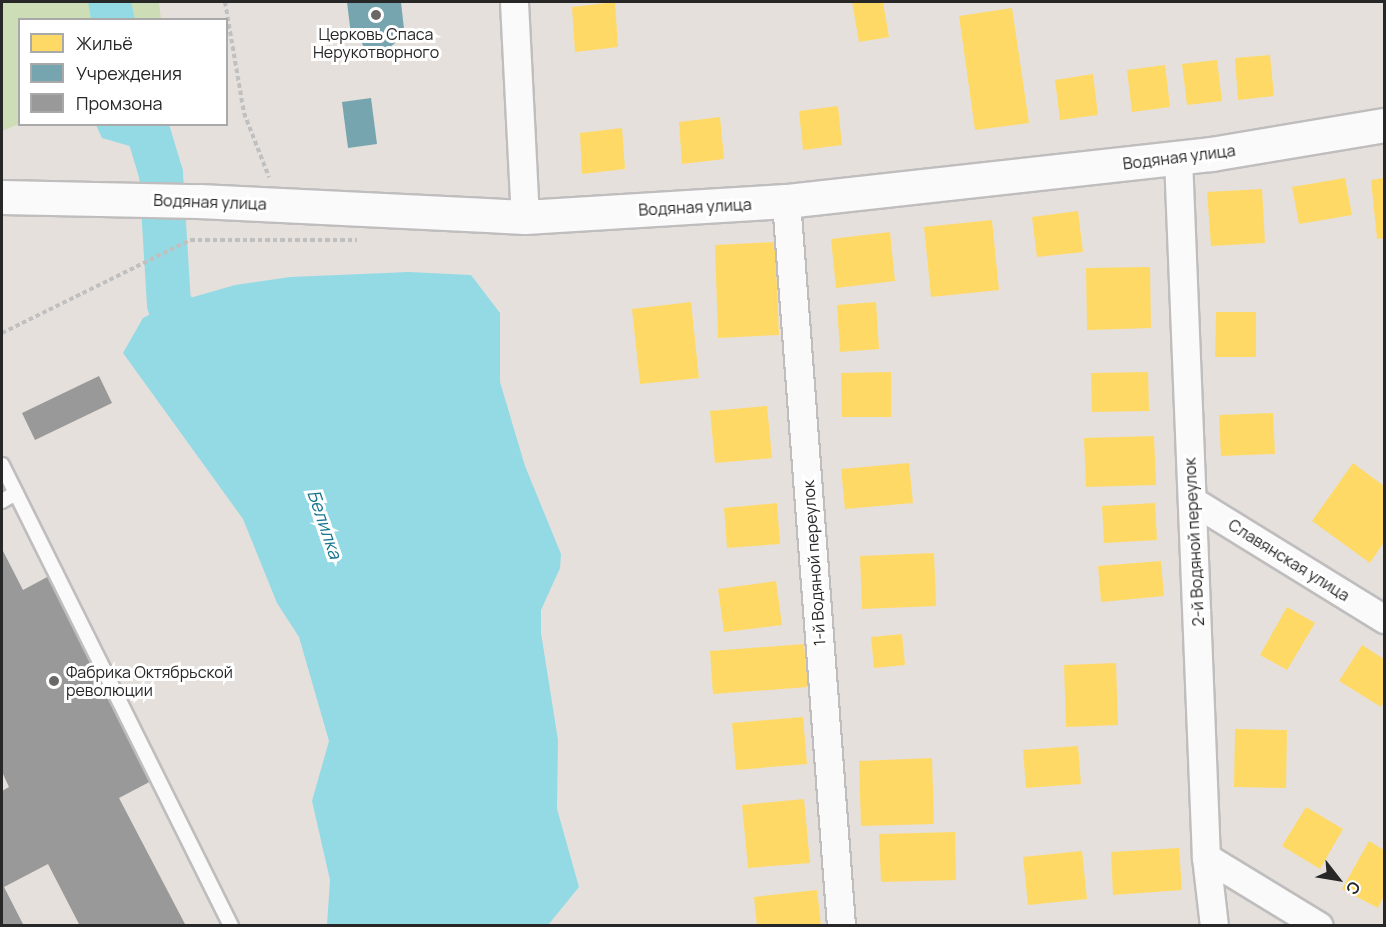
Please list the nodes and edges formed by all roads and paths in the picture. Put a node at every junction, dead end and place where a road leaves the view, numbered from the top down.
1 (225, 2) edge
2 (514, 2) edge
3 (228, 18) edge
4 (228, 20) edge
5 (1384, 125) edge
6 (1178, 158) junction
7 (2, 197) edge
8 (786, 201) junction
9 (273, 204) junction
10 (525, 217) junction
11 (190, 240) dead end
12 (2, 333) edge
13 (2, 465) edge
14 (16, 493) junction
15 (2, 501) edge
16 (1193, 501) junction
17 (1384, 619) edge
18 (1206, 858) junction
19 (231, 926) edge
20 (842, 926) edge
21 (1214, 926) edge
22 (1318, 926) edge

1 - 3 path
2 - 10 street
4 - 9 path
5 - 6 street, Водяная улица
6 - 8 street, Водяная улица
6 - 16 street, 2-й Водяной переулок
7 - 9 street, Водяная улица
8 - 10 street, Водяная улица
8 - 20 street, 1-й Водяной переулок
9 - 10 street, Водяная улица
11 - 12 path
13 - 14 lane
14 - 15 lane
14 - 19 lane
16 - 17 street, Славянская улица
16 - 18 street, 2-й Водяной переулок
18 - 21 street, 2-й Водяной переулок
18 - 22 street

